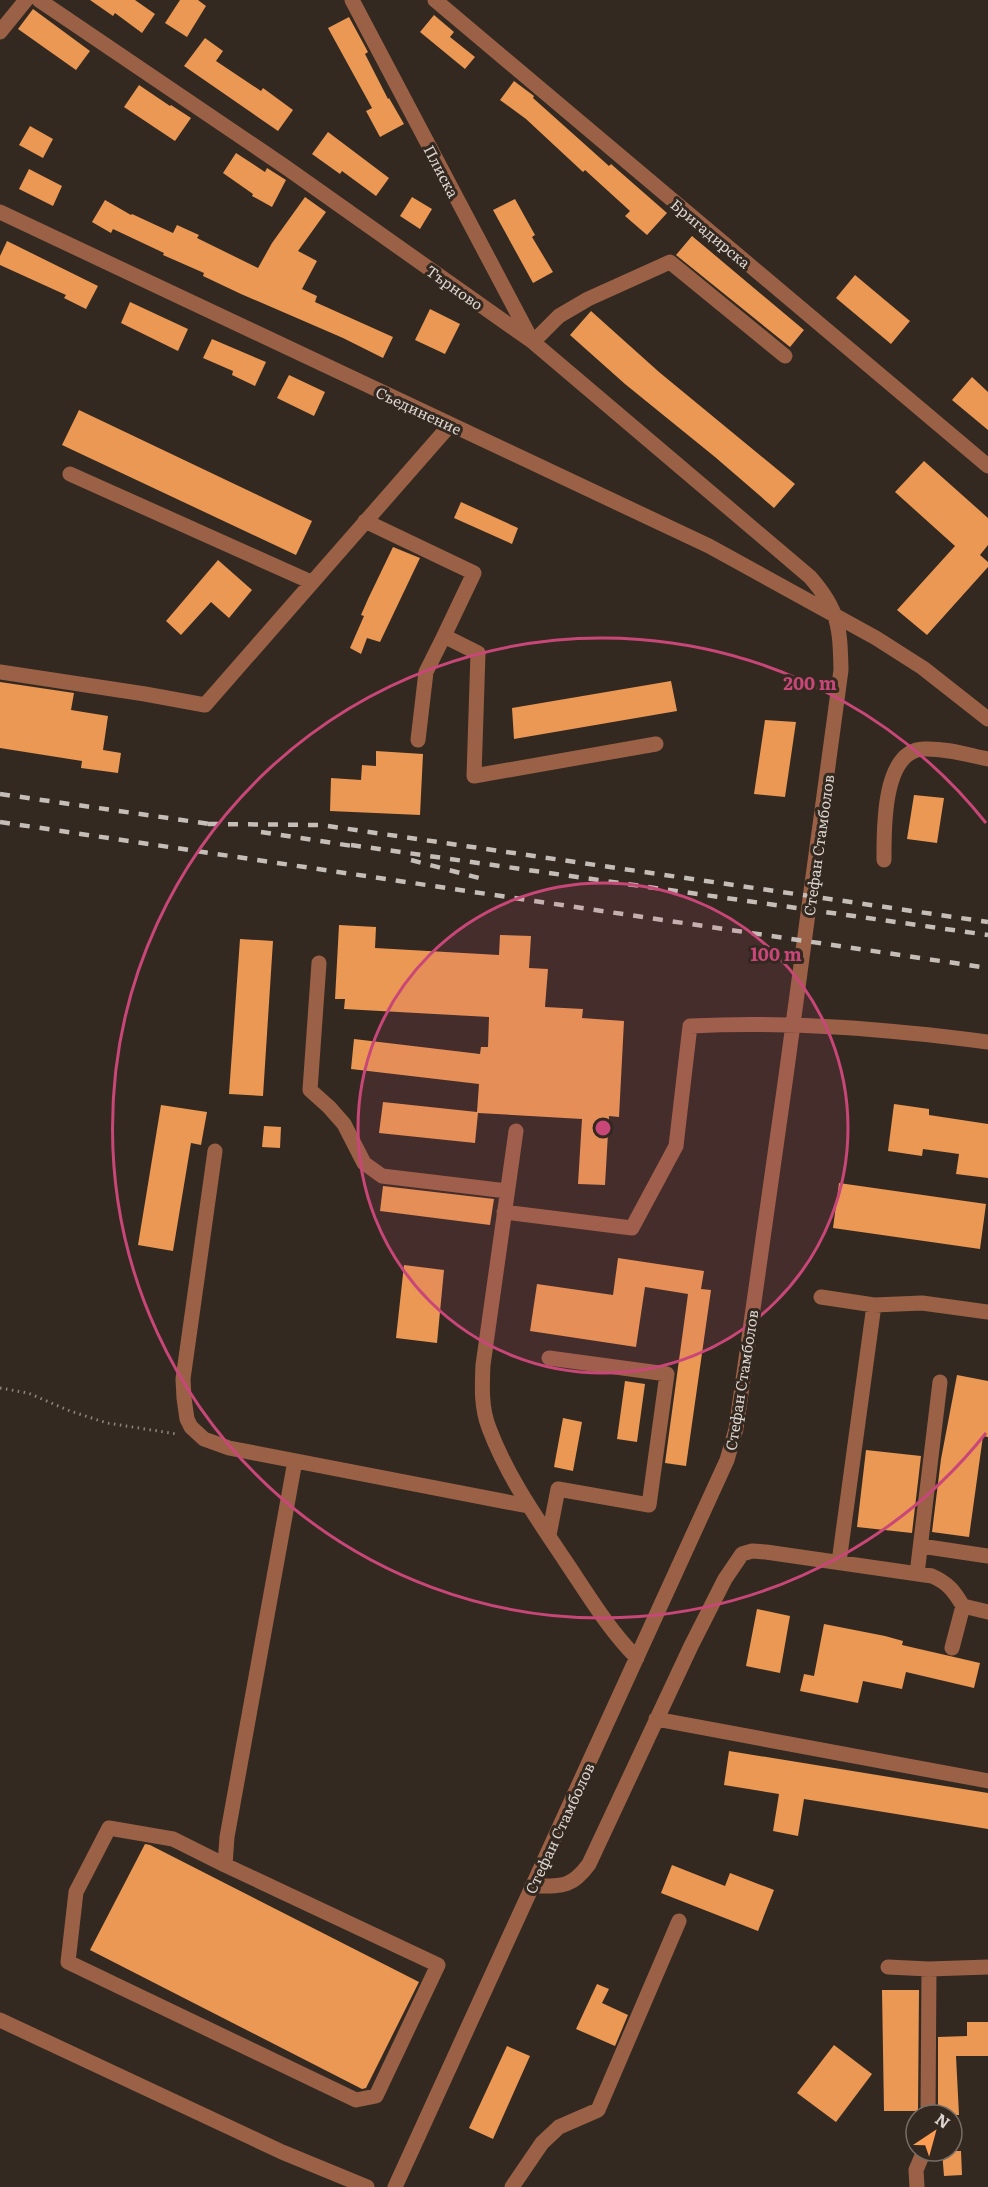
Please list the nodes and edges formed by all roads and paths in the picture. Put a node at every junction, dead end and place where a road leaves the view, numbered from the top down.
1 (26, 0) edge
2 (39, 0) edge
3 (352, 0) edge
4 (435, 0) edge
5 (0, 32) edge
6 (0, 212) edge
7 (533, 342) junction
8 (785, 356) dead end
9 (450, 424) junction
10 (988, 466) edge
11 (70, 474) dead end
12 (365, 520) junction
13 (311, 582) junction
14 (836, 615) junction
15 (444, 636) junction
16 (0, 672) edge
17 (988, 719) edge
18 (418, 740) dead end
19 (656, 744) dead end
20 (988, 759) edge
21 (884, 860) dead end
22 (319, 963) dead end
23 (988, 1042) edge
24 (516, 1131) dead end
25 (215, 1151) dead end
26 (507, 1191) junction
27 (504, 1212) junction
28 (821, 1297) dead end
29 (874, 1305) junction
30 (988, 1312) edge
31 (549, 1358) dead end
32 (940, 1382) dead end
33 (0, 1388) edge
34 (204, 1439) junction
35 (294, 1461) junction
36 (528, 1506) junction
37 (549, 1535) junction
38 (921, 1546) junction
39 (988, 1556) edge
40 (838, 1562) junction
41 (917, 1574) junction
42 (963, 1606) junction
43 (988, 1612) edge
44 (952, 1648) dead end
45 (637, 1658) junction
46 (656, 1719) junction
47 (988, 1781) edge
48 (225, 1865) junction
49 (532, 1886) junction
50 (679, 1921) dead end
51 (988, 1967) edge
52 (888, 1968) dead end
53 (929, 1969) junction
54 (0, 2020) edge
55 (928, 2103) edge
56 (919, 2163) edge
57 (367, 2187) edge
58 (395, 2187) edge
59 (512, 2187) edge
60 (917, 2187) edge

1 - 5 street
2 - 7 street, Търново
3 - 7 street, Плиска
4 - 10 street, Бригадирска
6 - 9 street, Съединение
7 - 8 street
7 - 14 street, Търново
9 - 12 street
9 - 14 street, Съединение
11 - 13 street
12 - 13 street
12 - 15 street
13 - 16 street
14 - 17 street, Съединение
14 - 45 street, Стефан Стамболов
15 - 18 street
15 - 19 street
20 - 21 street
22 - 26 street
23 - 27 street
24 - 26 street
25 - 34 street
26 - 27 street
27 - 36 street
28 - 29 street
29 - 30 street
29 - 40 street
31 - 37 street
32 - 38 street
33 - 34 path
34 - 35 street
35 - 36 street
35 - 48 street
36 - 37 street
37 - 45 street
38 - 39 street
38 - 41 street
40 - 41 street
40 - 46 street
41 - 42 street
42 - 43 street
42 - 44 street
45 - 49 street, Стефан Стамболов
46 - 47 street
46 - 49 street
48 - 48 street
49 - 58 street, Стефан Стамболов
50 - 59 street
51 - 53 street
52 - 53 street
53 - 55 street
54 - 57 street
56 - 60 street

